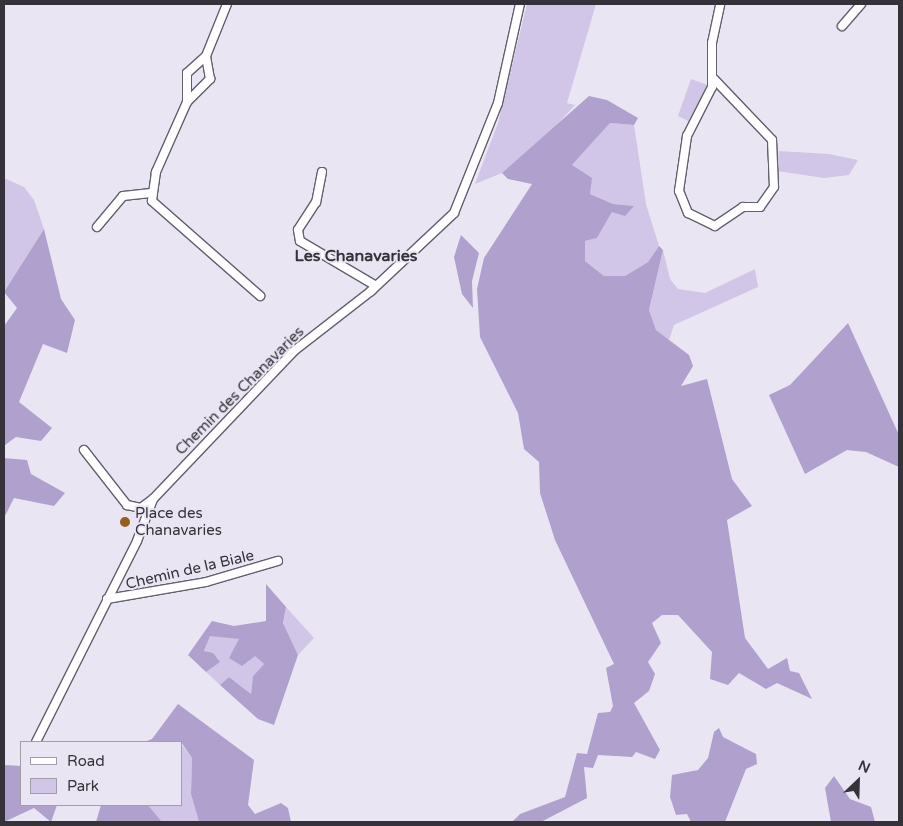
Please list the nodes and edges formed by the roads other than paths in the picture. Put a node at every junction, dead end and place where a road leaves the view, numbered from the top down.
1 (227, 4) edge
2 (520, 4) edge
3 (720, 4) edge
4 (861, 4) edge
5 (842, 26) dead end
6 (206, 56) junction
7 (714, 79) junction
8 (187, 102) junction
9 (322, 172) dead end
10 (151, 193) junction
11 (97, 227) dead end
12 (376, 286) junction
13 (260, 296) dead end
14 (84, 450) dead end
15 (153, 499) junction
16 (278, 561) dead end
17 (107, 599) junction
18 (36, 741) edge

1 - 6 street
2 - 12 street, Chemin des Chanavaries
3 - 7 street
4 - 5 street
6 - 8 street
6 - 8 street
7 - 7 street
8 - 10 street
9 - 12 street
10 - 11 street
10 - 13 street
12 - 15 street, Chemin des Chanavaries
14 - 15 street
15 - 17 street, Chemin des Chanavaries
16 - 17 street, Chemin de la Biale
17 - 18 street, Chemin des Chanavaries

